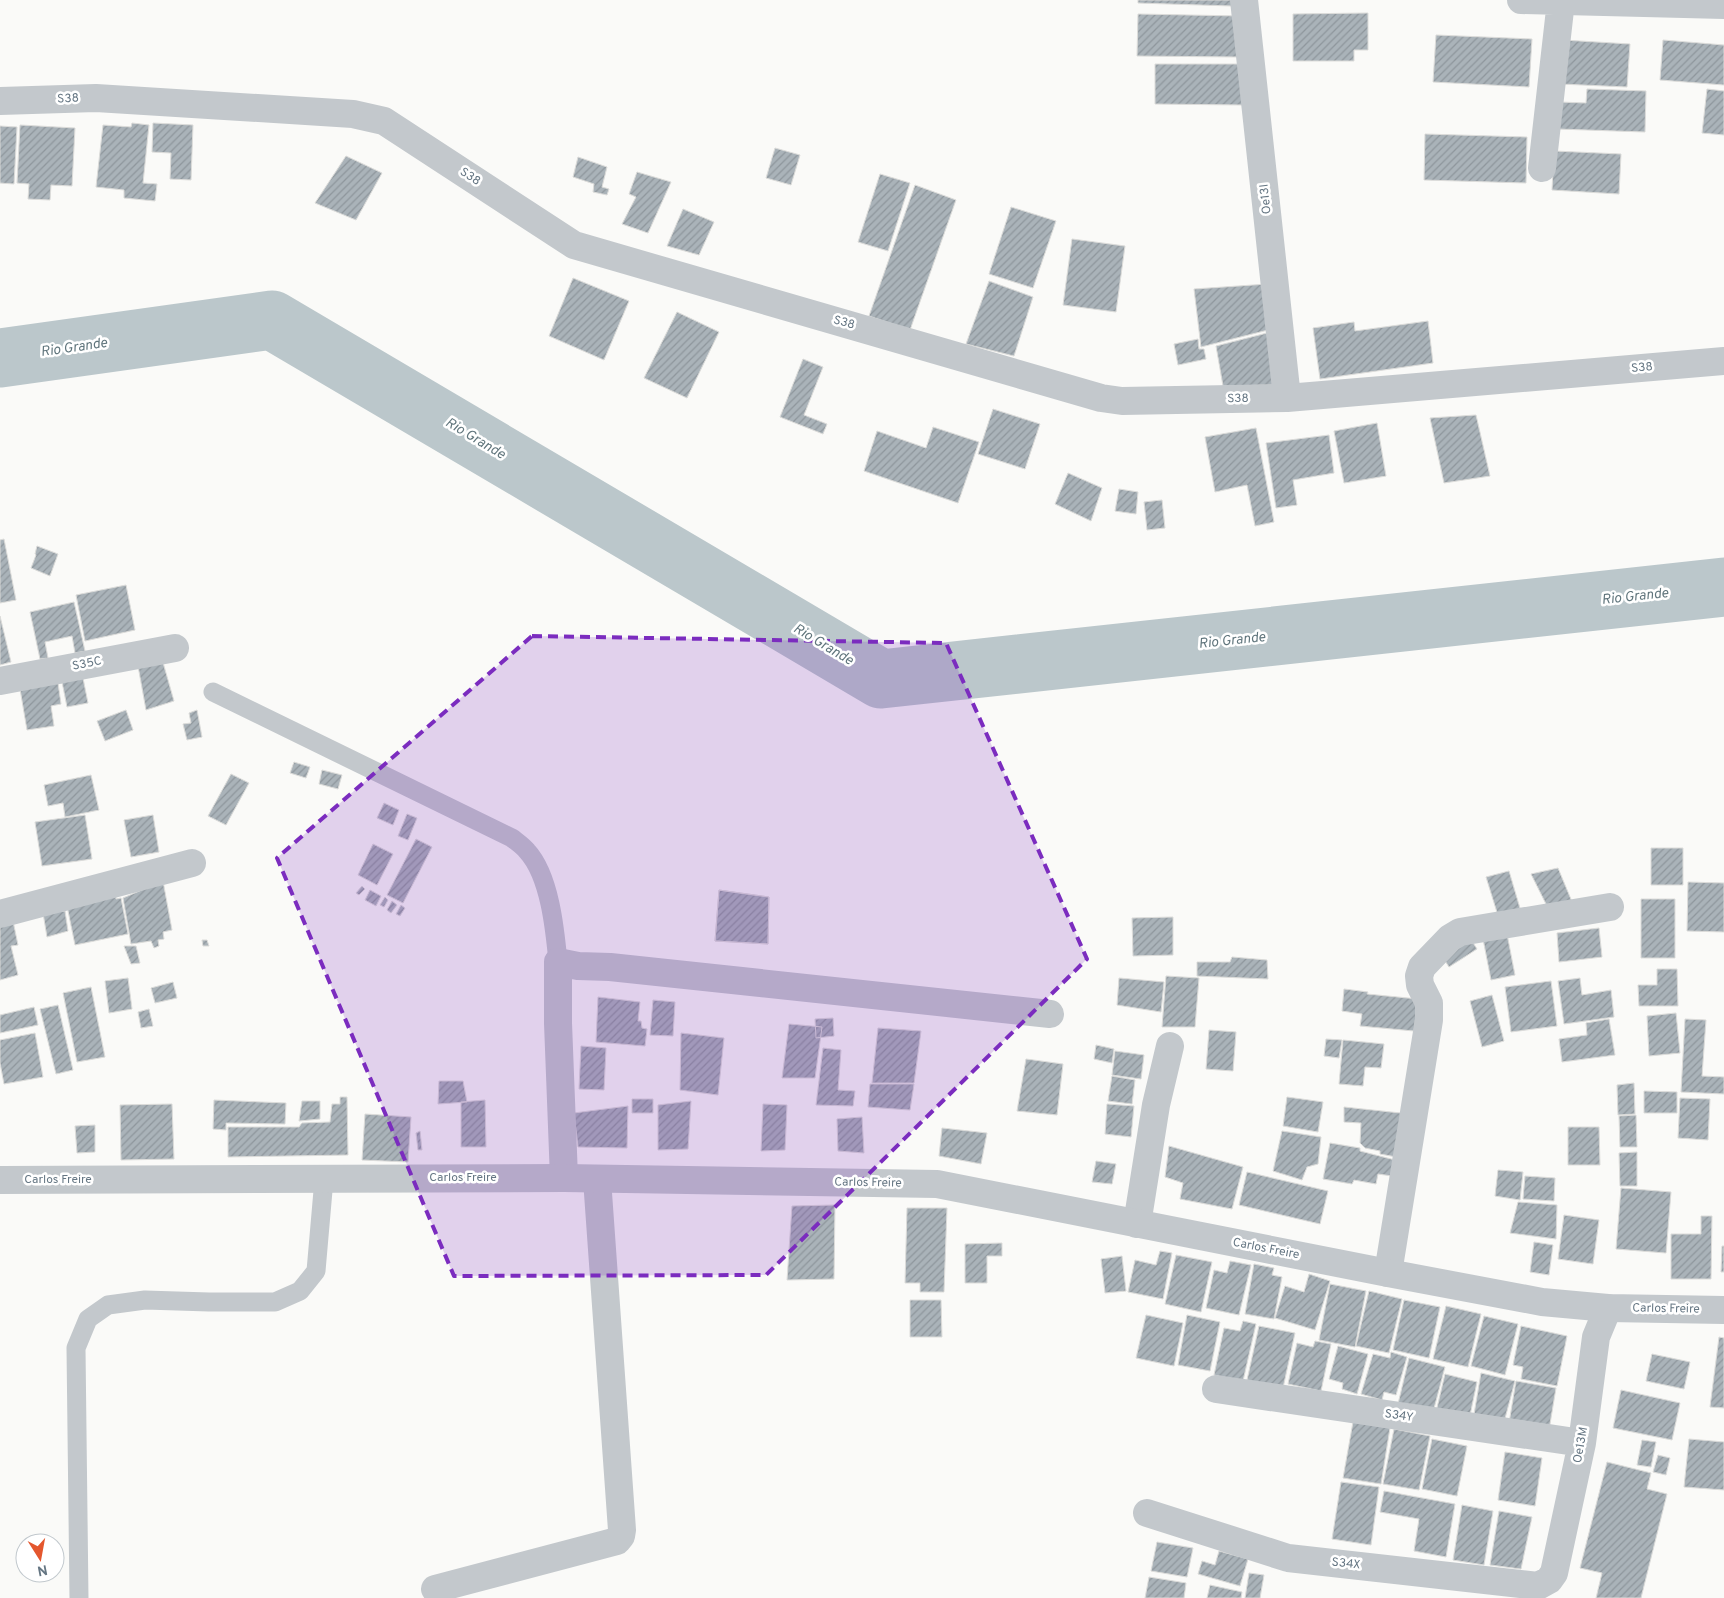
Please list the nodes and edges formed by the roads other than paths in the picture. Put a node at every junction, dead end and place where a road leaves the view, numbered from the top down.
1 (1244, 0) edge
2 (1521, 0) edge
3 (1561, 0) edge
4 (1724, 5) edge
5 (0, 101) edge
6 (1542, 168) dead end
7 (1724, 361) edge
8 (1287, 398) junction
9 (175, 648) dead end
10 (0, 681) edge
11 (213, 692) dead end
12 (192, 863) dead end
13 (1610, 907) dead end
14 (0, 914) edge
15 (558, 962) junction
16 (1050, 1014) dead end
17 (1170, 1046) dead end
18 (564, 1178) junction
19 (324, 1179) junction
20 (597, 1179) junction
21 (0, 1180) edge
22 (1137, 1224) junction
23 (1388, 1273) junction
24 (1608, 1308) junction
25 (1724, 1310) edge
26 (1216, 1389) dead end
27 (1582, 1444) junction
28 (1147, 1513) dead end
29 (1549, 1580) joint
30 (435, 1589) dead end
31 (79, 1598) edge

1 - 8 street, Oe13I
2 - 3 street
3 - 4 street
3 - 6 street
5 - 8 street, S38
7 - 8 street, S38
9 - 10 street, S35C
11 - 15 lane
12 - 14 street
13 - 23 street
15 - 16 street
15 - 18 street
17 - 22 street
18 - 19 street, Carlos Freire
18 - 20 street, Carlos Freire
19 - 21 street, Carlos Freire
19 - 31 lane
20 - 22 street, Carlos Freire
20 - 30 street
22 - 23 street, Carlos Freire
23 - 24 street, Carlos Freire
24 - 25 street, Carlos Freire
24 - 27 street, Oe13M
26 - 27 street, S34Y
27 - 29 street, Oe13M
28 - 29 street, S34X

